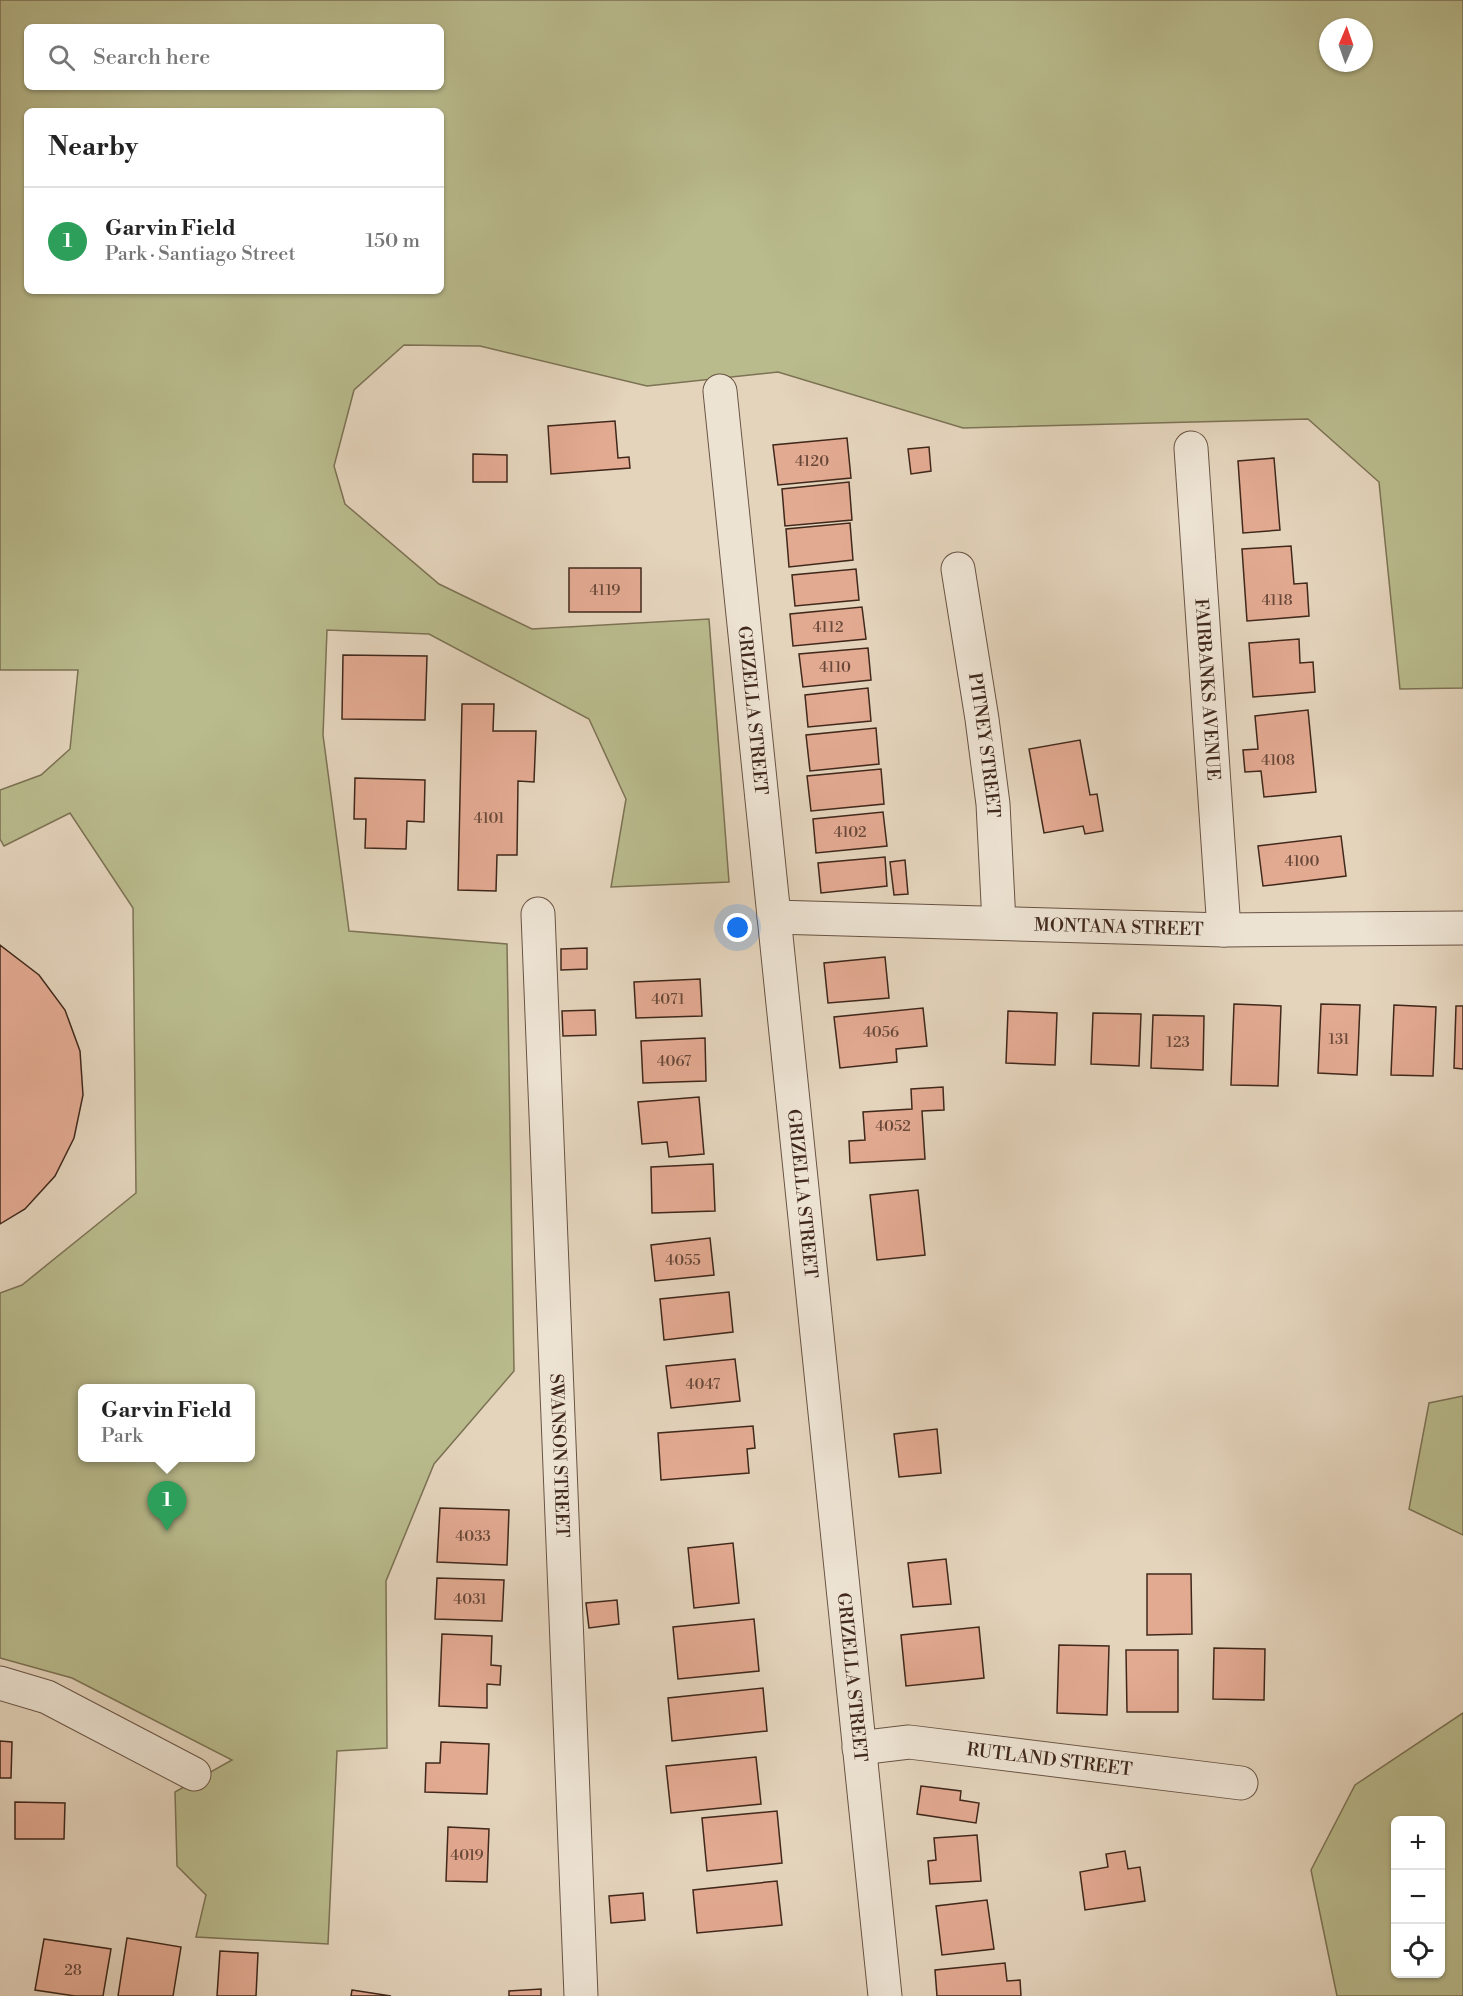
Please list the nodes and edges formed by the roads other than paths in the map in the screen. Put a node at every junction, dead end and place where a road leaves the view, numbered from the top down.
1 (720, 391) dead end
2 (1191, 448) dead end
3 (958, 569) dead end
4 (538, 914) dead end
5 (774, 917) junction
6 (999, 923) junction
7 (1463, 928) edge
8 (1224, 930) junction
9 (0, 1683) edge
10 (859, 1748) junction
11 (194, 1774) dead end
12 (1241, 1783) dead end
13 (581, 1996) edge
14 (885, 1996) edge

1 - 5 street, GRIZELLA STREET
2 - 8 street, FAIRBANKS AVENUE
3 - 6 street, PITNEY STREET
4 - 13 street, SWANSON STREET
5 - 6 street, MONTANA STREET
5 - 10 street, GRIZELLA STREET
6 - 8 street, MONTANA STREET
7 - 8 street, MONTANA STREET
9 - 11 street
10 - 12 street, RUTLAND STREET
10 - 14 street, GRIZELLA STREET

